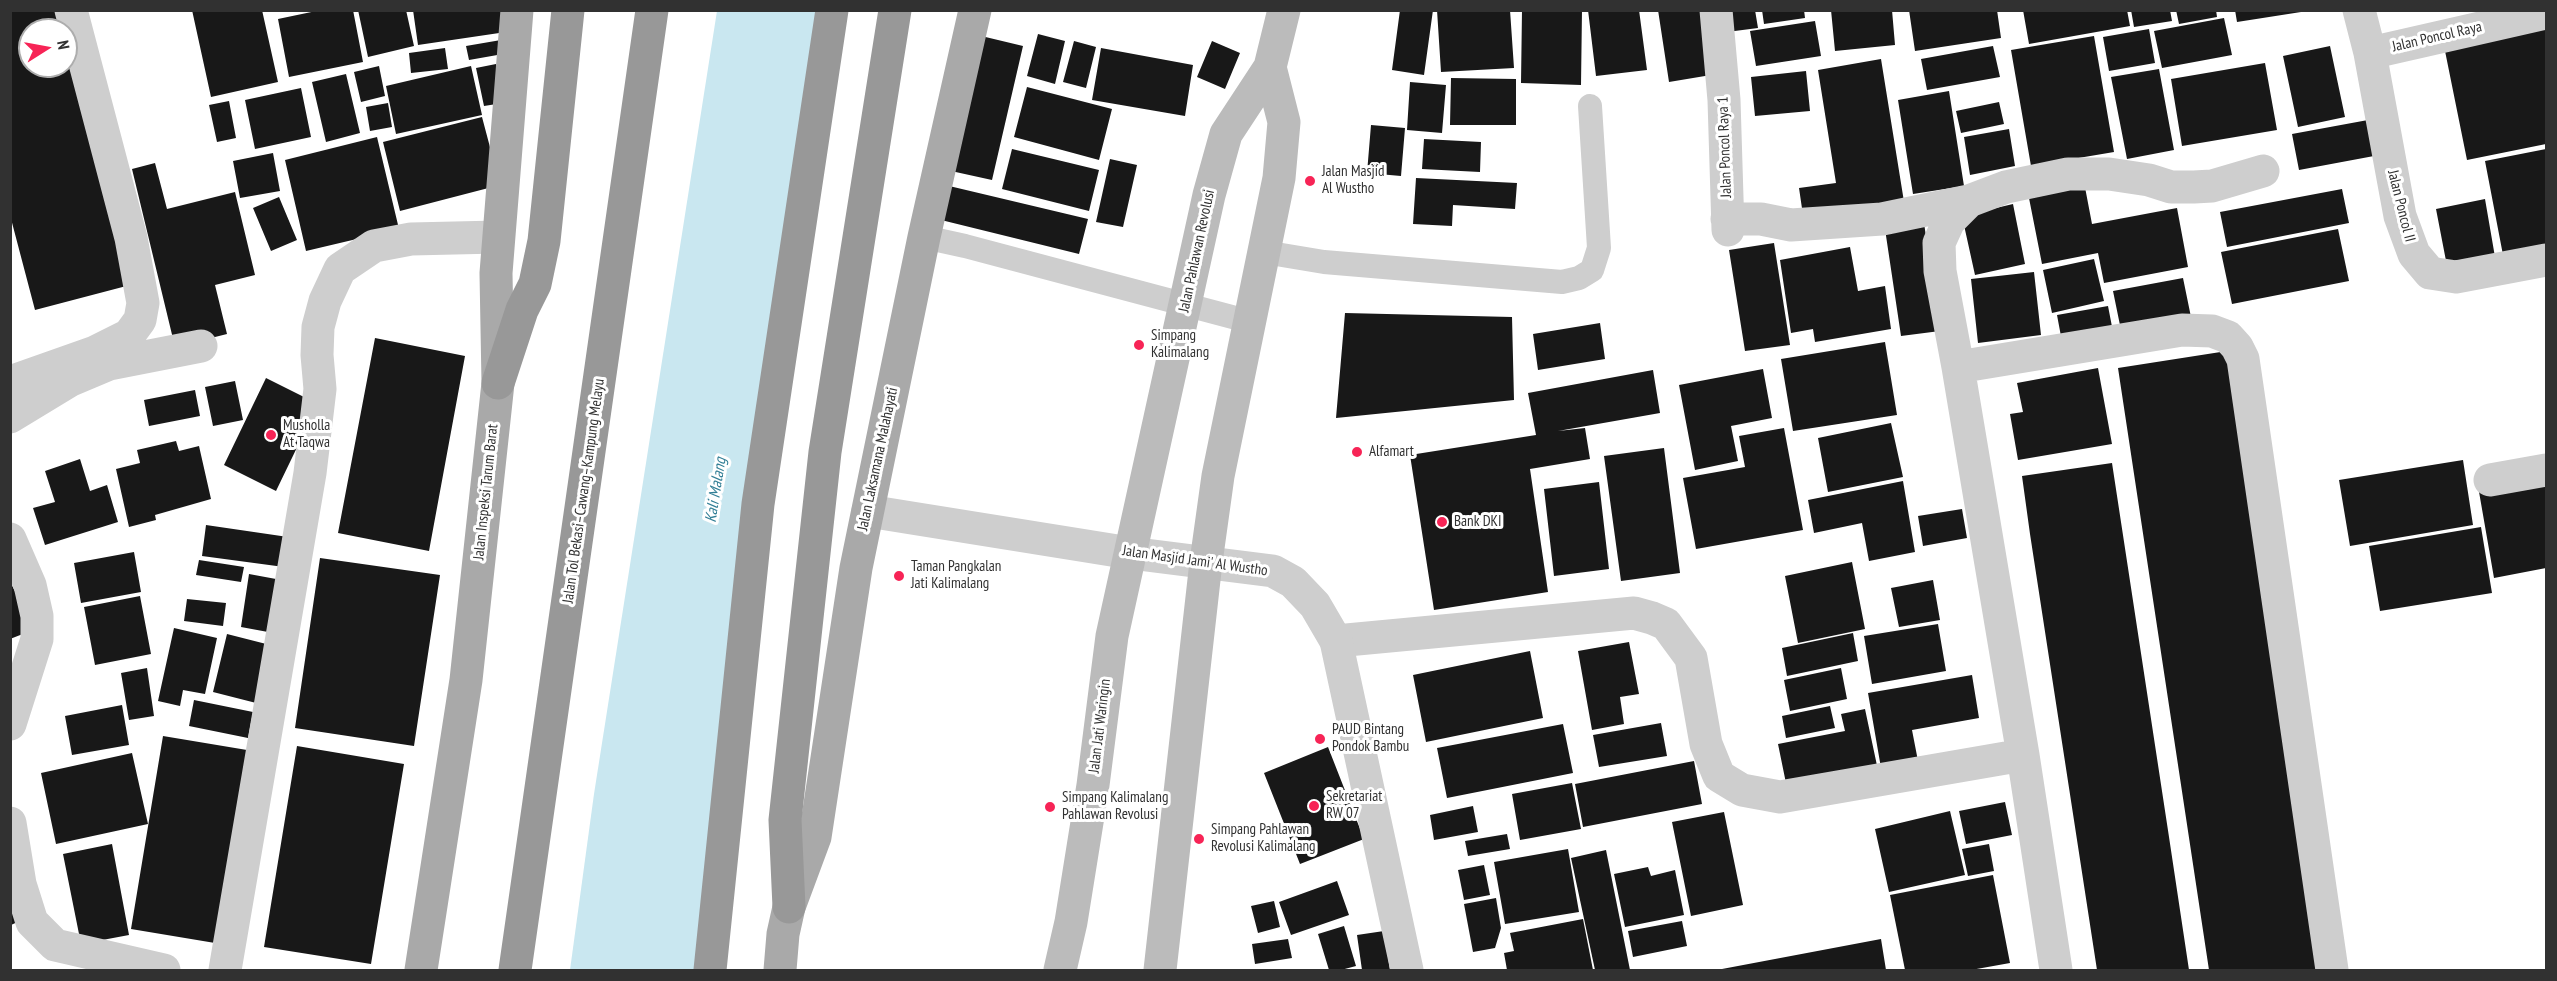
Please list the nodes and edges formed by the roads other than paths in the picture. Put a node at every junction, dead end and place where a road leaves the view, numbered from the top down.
1 (71, 10) edge
2 (517, 10) edge
3 (568, 10) edge
4 (652, 10) edge
5 (832, 10) edge
6 (895, 10) edge
7 (975, 10) edge
8 (1284, 10) edge
9 (1716, 10) edge
10 (2359, 10) edge
11 (2547, 13) edge
12 (2370, 53) junction
13 (1270, 67) junction
14 (1590, 106) dead end
15 (2263, 171) dead end
16 (1969, 201) junction
17 (498, 237) junction
18 (924, 237) junction
19 (1264, 252) junction
20 (2547, 260) edge
21 (1186, 306) junction
22 (1251, 322) junction
23 (201, 346) dead end
24 (1958, 367) junction
25 (10, 382) edge
26 (498, 383) junction
27 (10, 417) edge
28 (2547, 470) edge
29 (2490, 480) dead end
30 (868, 511) junction
31 (10, 539) edge
32 (1130, 553) junction
33 (1206, 562) junction
34 (1336, 641) junction
35 (10, 724) edge
36 (2023, 755) junction
37 (10, 823) edge
38 (789, 907) junction
39 (164, 970) edge
40 (225, 970) edge
41 (421, 970) edge
42 (515, 970) edge
43 (710, 970) edge
44 (780, 970) edge
45 (795, 970) edge
46 (1060, 970) edge
47 (1160, 970) edge
48 (1407, 970) edge
49 (2056, 970) edge
50 (2332, 970) edge

1 - 25 street
2 - 17 main road, Jalan Inspeksi Tarum Barat
3 - 26 highway
4 - 42 highway, Jalan Tol Bekasi–Cawang–Kampung Melayu
5 - 43 highway
6 - 38 highway
7 - 18 main road, Jalan Laksamana Malahayati
8 - 13 main road, Jalan Pahlawan Revolusi
9 - 16 street, Jalan Poncol Raya 1
10 - 12 street
11 - 12 street, Jalan Poncol Raya
12 - 20 street, Jalan Poncol II
13 - 19 main road, Jalan Pahlawan Revolusi
13 - 21 main road, Jalan Pahlawan Revolusi
14 - 19 lane
15 - 16 street, Jalan Poncol Raya 1
16 - 24 street
17 - 26 main road, Jalan Inspeksi Tarum Barat
17 - 40 street
18 - 21 lane
18 - 30 main road, Jalan Laksamana Malahayati
19 - 22 main road, Jalan Pahlawan Revolusi
21 - 22 lane
21 - 32 main road, Jalan Pahlawan Revolusi
22 - 33 main road, Jalan Pahlawan Revolusi
23 - 27 street
24 - 36 street
24 - 50 street
26 - 41 main road, Jalan Inspeksi Tarum Barat
28 - 29 street
30 - 32 street, Jalan Masjid Jami' Al Wustho
30 - 38 main road, Jalan Laksamana Malahayati
31 - 35 street
32 - 33 street, Jalan Masjid Jami' Al Wustho
32 - 46 main road, Jalan Jati Waringin
33 - 34 street, Jalan Masjid Jami' Al Wustho
33 - 47 main road
34 - 36 street
34 - 48 street, Jalan Masjid Jami' Al Wustho
36 - 49 street
37 - 39 street
38 - 44 main road, Jalan Laksamana Malahayati
38 - 45 main road, Jalan Laksamana Malahayati

